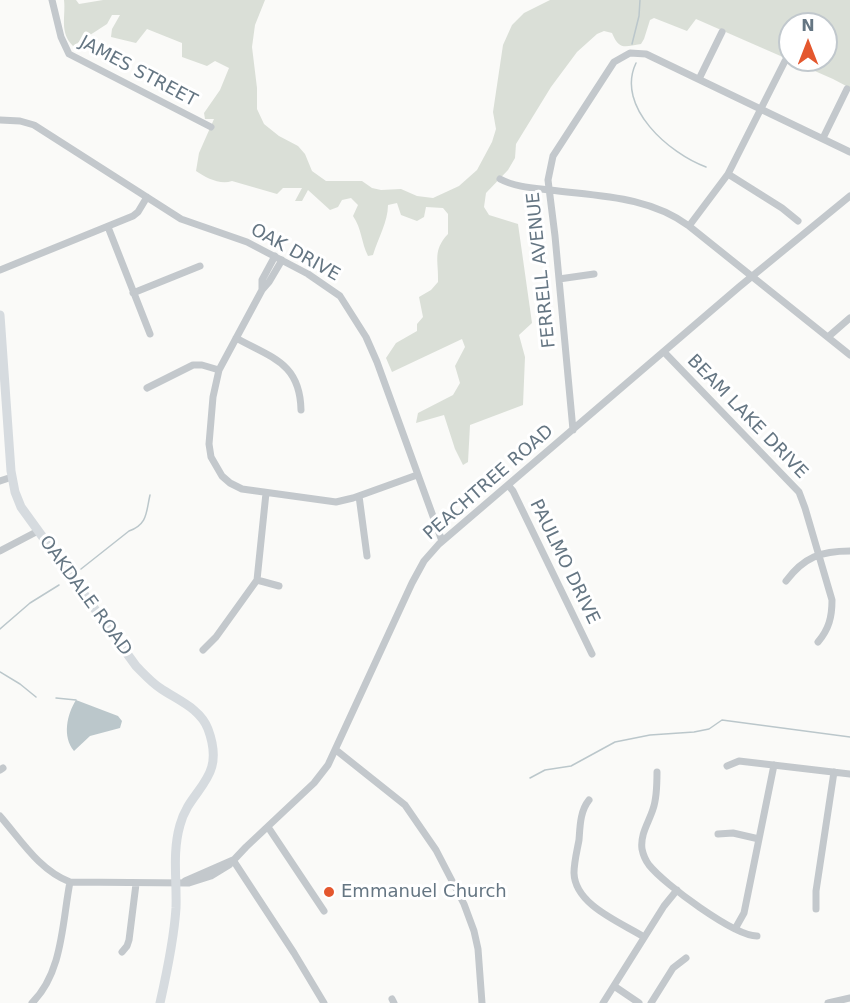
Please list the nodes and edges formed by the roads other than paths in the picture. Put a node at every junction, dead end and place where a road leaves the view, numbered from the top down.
1 (52, 0) edge
2 (722, 32) dead end
3 (780, 72) edge
4 (699, 79) junction
5 (847, 89) dead end
6 (761, 109) junction
7 (0, 120) edge
8 (211, 127) dead end
9 (823, 138) junction
10 (850, 152) edge
11 (728, 174) junction
12 (500, 179) dead end
13 (548, 190) junction
14 (850, 196) edge
15 (147, 197) junction
16 (798, 221) dead end
17 (108, 226) junction
18 (689, 226) junction
19 (275, 256) junction
20 (282, 260) junction
21 (200, 266) dead end
22 (0, 270) edge
23 (594, 274) dead end
24 (752, 278) junction
25 (559, 279) junction
26 (262, 290) junction
27 (133, 293) junction
28 (0, 315) edge
29 (850, 318) edge
30 (150, 334) dead end
31 (828, 337) junction
32 (236, 338) junction
33 (664, 352) junction
34 (850, 356) edge
35 (219, 370) junction
36 (147, 388) dead end
37 (301, 410) dead end
38 (573, 429) junction
39 (417, 475) junction
40 (12, 477) junction
41 (0, 481) edge
42 (508, 485) junction
43 (266, 494) junction
44 (359, 496) junction
45 (38, 531) junction
46 (442, 541) junction
47 (850, 550) edge
48 (0, 551) edge
49 (819, 555) junction
50 (367, 556) dead end
51 (257, 580) junction
52 (786, 581) dead end
53 (279, 586) dead end
54 (818, 642) dead end
55 (203, 650) dead end
56 (592, 654) dead end
57 (336, 750) junction
58 (774, 765) junction
59 (727, 766) dead end
60 (657, 772) dead end
61 (834, 772) junction
62 (850, 774) edge
63 (589, 800) dead end
64 (0, 816) edge
65 (268, 827) junction
66 (718, 834) dead end
67 (759, 839) junction
68 (233, 860) junction
69 (70, 882) junction
70 (136, 884) junction
71 (177, 884) junction
72 (677, 890) junction
73 (816, 909) dead end
74 (324, 911) dead end
75 (735, 929) junction
76 (757, 936) dead end
77 (644, 937) junction
78 (122, 952) dead end
79 (686, 958) dead end
80 (614, 986) junction
81 (850, 998) edge
82 (32, 1003) edge
83 (160, 1003) edge
84 (324, 1003) edge
85 (482, 1003) edge
86 (603, 1003) edge
87 (639, 1003) edge
88 (651, 1003) edge
89 (828, 1003) edge

1 - 8 street, JAMES STREET
2 - 4 street
3 - 6 street
4 - 6 street, FERRELL AVENUE
4 - 13 street, FERRELL AVENUE
5 - 9 street
6 - 9 street, FERRELL AVENUE
6 - 11 street
7 - 15 street, OAK DRIVE
9 - 10 street, FERRELL AVENUE
11 - 16 street
11 - 18 street
12 - 13 street
13 - 18 street
13 - 25 street, FERRELL AVENUE
14 - 24 street, PEACHTREE ROAD
15 - 17 street
15 - 19 street, OAK DRIVE
17 - 22 street
17 - 27 street
18 - 24 street
19 - 20 street, OAK DRIVE
19 - 26 street
20 - 26 street
20 - 39 street, OAK DRIVE
21 - 27 street
23 - 25 street
24 - 31 street
24 - 33 street, PEACHTREE ROAD
25 - 38 street, FERRELL AVENUE
26 - 32 street
27 - 30 street
28 - 40 main road, OAKDALE ROAD
29 - 31 street
31 - 34 street
32 - 35 street
32 - 37 street
33 - 38 street, PEACHTREE ROAD
33 - 49 street, BEAM LAKE DRIVE
35 - 36 street
35 - 43 street
38 - 42 street, PEACHTREE ROAD
39 - 44 street
39 - 46 street, OAK DRIVE
40 - 41 street
40 - 45 main road, OAKDALE ROAD
42 - 46 street, PEACHTREE ROAD
42 - 56 street, PAULMO DRIVE
43 - 44 street
43 - 51 street
44 - 50 street
45 - 48 street
45 - 71 main road, OAKDALE ROAD
46 - 57 street, PEACHTREE ROAD
47 - 49 street
49 - 52 street
49 - 54 street, BEAM LAKE DRIVE
51 - 53 street
51 - 55 street
57 - 65 street, PEACHTREE ROAD
57 - 85 street
58 - 59 street
58 - 61 street
58 - 67 street
60 - 72 street
61 - 62 street
61 - 73 street
63 - 77 street
64 - 69 street, PEACHTREE ROAD
65 - 68 street, PEACHTREE ROAD
65 - 74 street
66 - 67 street
67 - 75 street
68 - 71 street, PEACHTREE ROAD
68 - 84 street
69 - 70 street, PEACHTREE ROAD
69 - 82 street
70 - 71 street, PEACHTREE ROAD
70 - 78 street
71 - 83 main road, OAKDALE ROAD
72 - 75 street
72 - 77 street
75 - 76 street
77 - 80 street
79 - 88 street
80 - 86 street
80 - 87 street
81 - 89 street

